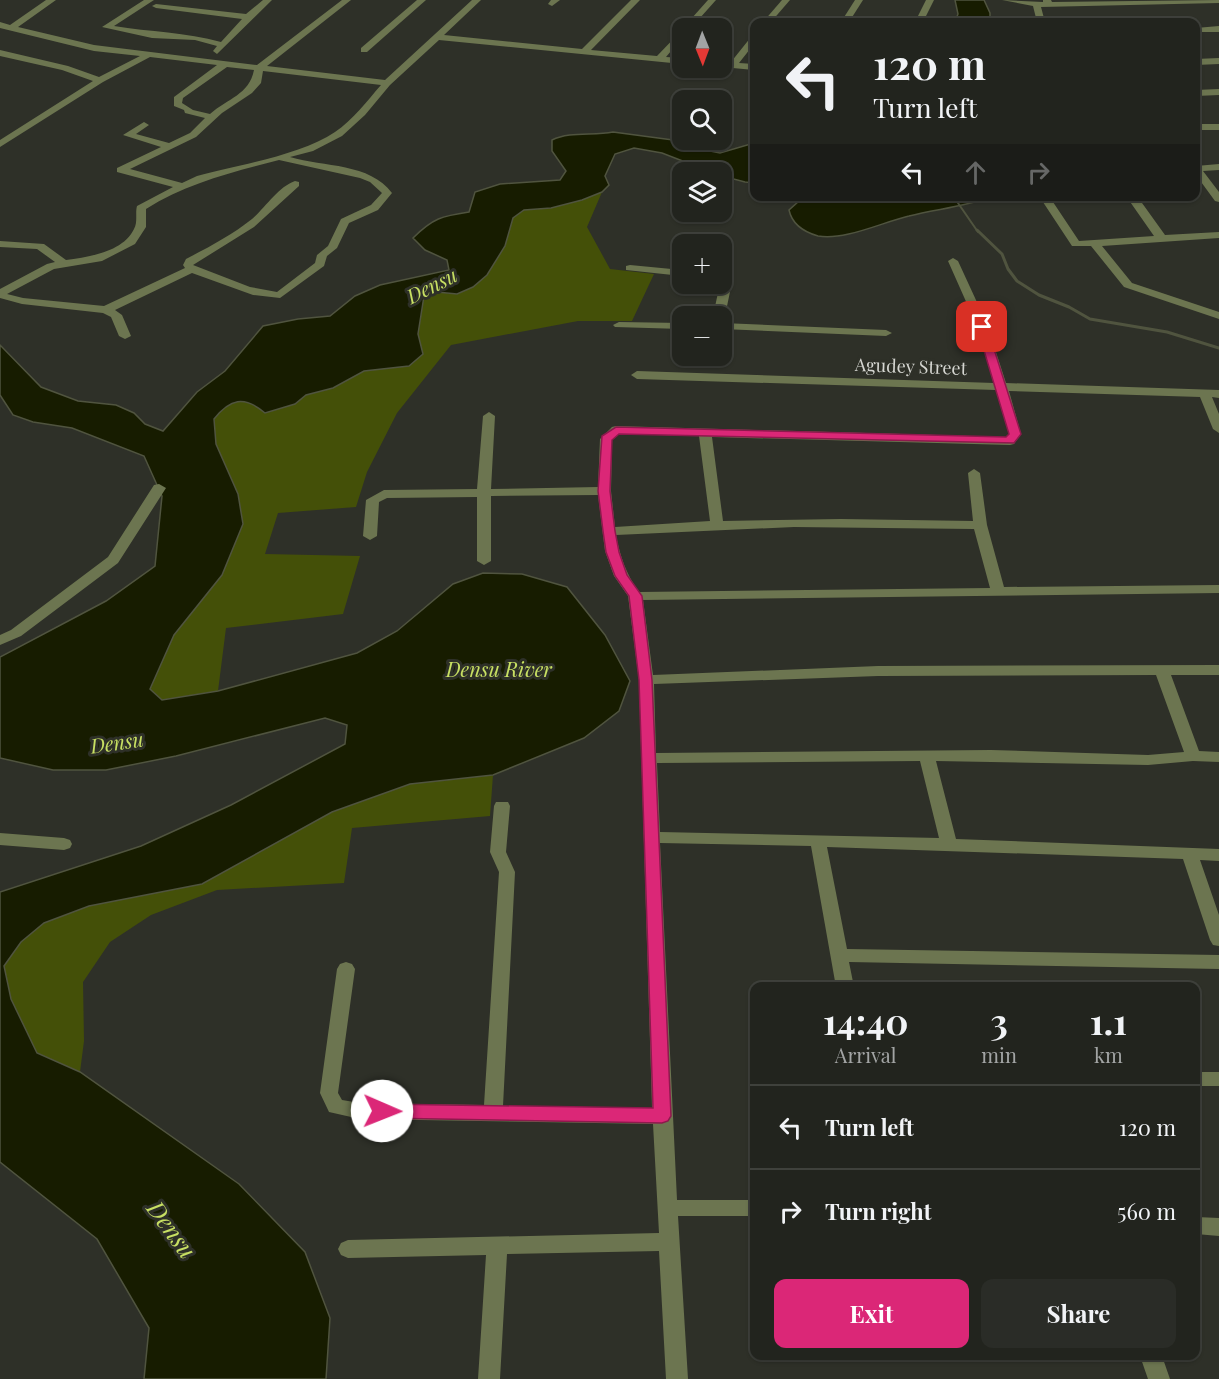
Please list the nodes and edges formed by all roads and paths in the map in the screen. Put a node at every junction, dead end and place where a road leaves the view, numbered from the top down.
1 (52, 0) edge
2 (268, 0) edge
3 (347, 0) edge
4 (422, 0) edge
5 (477, 0) edge
6 (636, 0) edge
7 (712, 0) edge
8 (786, 0) edge
9 (860, 0) edge
10 (930, 0) edge
11 (1006, 0) edge
12 (1219, 1) edge
13 (1047, 2) edge
14 (1094, 2) edge
15 (153, 3) edge
16 (1036, 3) junction
17 (248, 17) junction
18 (696, 18) edge
19 (770, 18) edge
20 (848, 18) edge
21 (921, 18) edge
22 (1040, 18) edge
23 (0, 25) edge
24 (12, 27) junction
25 (1219, 29) edge
26 (1200, 30) edge
27 (438, 37) junction
28 (672, 44) edge
29 (750, 44) edge
30 (223, 45) junction
31 (364, 50) dead end
32 (585, 51) junction
33 (0, 53) edge
34 (147, 56) junction
35 (659, 59) junction
36 (672, 60) edge
37 (1219, 61) edge
38 (207, 62) junction
39 (1200, 62) edge
40 (225, 64) junction
41 (733, 66) joint
42 (750, 67) edge
43 (260, 68) junction
44 (100, 80) junction
45 (387, 83) junction
46 (1219, 92) edge
47 (1200, 93) edge
48 (210, 117) junction
49 (144, 125) dead end
50 (1219, 127) edge
51 (1200, 128) edge
52 (0, 144) edge
53 (168, 146) junction
54 (279, 157) junction
55 (1219, 167) edge
56 (1200, 169) edge
57 (1200, 174) edge
58 (296, 184) dead end
59 (182, 186) junction
60 (1219, 199) edge
61 (1047, 201) edge
62 (1135, 201) edge
63 (1219, 235) edge
64 (1162, 239) junction
65 (0, 244) edge
66 (1095, 244) junction
67 (953, 261) dead end
68 (62, 262) junction
69 (630, 268) dead end
70 (191, 269) junction
71 (672, 272) edge
72 (0, 294) edge
73 (106, 310) junction
74 (1219, 316) edge
75 (619, 325) dead end
76 (672, 326) edge
77 (732, 326) edge
78 (886, 333) dead end
79 (124, 336) dead end
80 (637, 375) dead end
81 (1002, 388) junction
82 (1205, 394) junction
83 (1219, 394) edge
84 (489, 416) dead end
85 (1219, 429) edge
86 (705, 432) junction
87 (974, 474) dead end
88 (159, 488) dead end
89 (604, 491) junction
90 (485, 492) junction
91 (980, 525) junction
92 (717, 526) junction
93 (609, 531) junction
94 (370, 536) dead end
95 (484, 561) dead end
96 (1219, 590) edge
97 (998, 591) junction
98 (635, 596) junction
99 (0, 641) edge
100 (1162, 670) junction
101 (1219, 670) edge
102 (646, 680) junction
103 (1192, 756) junction
104 (927, 757) junction
105 (1219, 757) edge
106 (650, 759) junction
107 (502, 806) dead end
108 (650, 837) junction
109 (0, 839) edge
110 (818, 841) junction
111 (64, 844) dead end
112 (949, 844) junction
113 (1190, 855) junction
114 (1219, 855) edge
115 (1219, 940) edge
116 (841, 955) junction
117 (1219, 962) edge
118 (346, 969) dead end
119 (844, 982) edge
120 (1200, 1079) edge
121 (1219, 1079) edge
122 (493, 1112) junction
123 (662, 1116) junction
124 (667, 1208) junction
125 (750, 1208) edge
126 (1200, 1226) edge
127 (1219, 1227) edge
128 (668, 1242) junction
129 (497, 1246) junction
130 (348, 1249) dead end
131 (1152, 1360) edge
132 (489, 1379) edge
133 (677, 1379) edge
134 (1159, 1379) edge

1 - 24 street
2 - 17 street
3 - 43 street
4 - 31 street
5 - 27 street
6 - 32 street
7 - 18 street
8 - 19 street
9 - 20 street
10 - 21 street
11 - 16 street
12 - 14 street
13 - 14 street
13 - 16 street
15 - 17 street
15 - 30 street
16 - 22 street
17 - 30 street
23 - 24 street
24 - 34 street
25 - 26 street
27 - 32 street
27 - 45 street
28 - 35 street
29 - 41 street
30 - 38 street
32 - 35 street
33 - 44 street
34 - 38 street
34 - 44 street
35 - 36 street
37 - 39 street
38 - 40 street
40 - 43 street
40 - 48 street
41 - 42 street
43 - 45 street
43 - 48 street
44 - 52 street
45 - 54 street
46 - 47 street
48 - 53 street
49 - 53 street
50 - 51 street
53 - 59 street
54 - 59 street
54 - 70 street
55 - 56 street
57 - 60 street
58 - 70 street
59 - 68 street
61 - 66 street
62 - 64 street
63 - 64 street
64 - 66 street
65 - 68 street
66 - 74 street
67 - 81 street
68 - 72 street
69 - 71 street
70 - 73 street
72 - 73 street
73 - 79 street
75 - 76 street
77 - 78 street
80 - 81 street, Agudey Street
81 - 82 street, Agudey Street
81 - 86 street
82 - 83 street, Agudey Street
82 - 85 street
84 - 90 street
86 - 89 street
86 - 92 street
87 - 91 street
88 - 99 street
89 - 90 street
89 - 93 street
90 - 94 street
90 - 95 street
91 - 92 street
91 - 97 street
92 - 93 street
93 - 98 street
96 - 97 street
97 - 98 street
98 - 102 street
100 - 101 street
100 - 102 street
100 - 103 street
102 - 106 street
103 - 104 street
103 - 105 street
104 - 106 street
104 - 112 street
106 - 108 street
107 - 122 street
108 - 110 street
108 - 123 street
109 - 111 street
110 - 112 street
110 - 116 street
112 - 113 street
113 - 114 street
113 - 115 street
116 - 117 street
116 - 119 street
118 - 122 street
120 - 121 street
122 - 123 street
123 - 124 street
124 - 125 street
124 - 128 street
126 - 127 street
128 - 129 street
128 - 133 street
129 - 130 street
129 - 132 street
131 - 134 street

